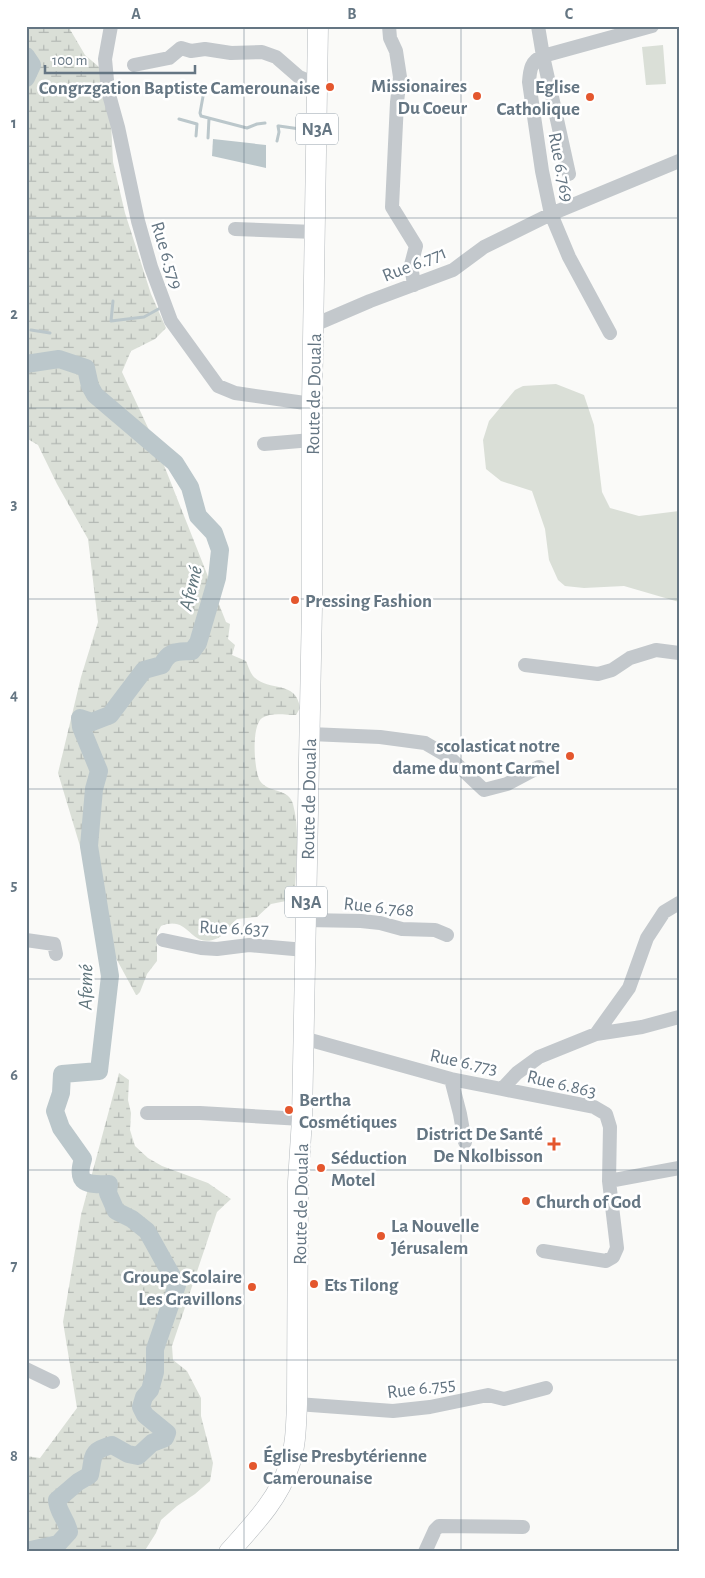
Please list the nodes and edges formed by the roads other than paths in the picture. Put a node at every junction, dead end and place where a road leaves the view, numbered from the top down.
1 (111, 26) edge
2 (318, 26) edge
3 (389, 26) edge
4 (538, 26) edge
5 (652, 26) edge
6 (543, 56) junction
7 (134, 65) dead end
8 (318, 85) junction
9 (679, 161) edge
10 (568, 174) dead end
11 (551, 214) junction
12 (235, 229) dead end
13 (315, 232) junction
14 (414, 285) junction
15 (314, 326) junction
16 (610, 333) dead end
17 (312, 404) junction
18 (312, 440) junction
19 (264, 444) dead end
20 (679, 653) edge
21 (525, 665) dead end
22 (310, 734) junction
23 (538, 767) dead end
24 (679, 903) edge
25 (306, 920) junction
26 (446, 935) dead end
27 (26, 940) edge
28 (163, 940) dead end
29 (305, 950) junction
30 (56, 954) dead end
31 (679, 1017) edge
32 (596, 1034) junction
33 (303, 1038) junction
34 (451, 1079) junction
35 (502, 1089) junction
36 (147, 1113) dead end
37 (302, 1119) junction
38 (465, 1142) dead end
39 (679, 1168) edge
40 (608, 1181) junction
41 (543, 1251) dead end
42 (26, 1369) edge
43 (54, 1382) dead end
44 (546, 1388) dead end
45 (298, 1404) junction
46 (523, 1527) dead end
47 (229, 1552) edge
48 (426, 1552) edge

1 - 17 street, Rue 6.579
2 - 8 highway, Route de Douala / N3A
3 - 14 street
4 - 6 street
5 - 6 street
6 - 10 street
6 - 11 street, Rue 6.769
7 - 8 street
8 - 13 highway, Route de Douala / N3A
9 - 11 street, Rue 6.769
11 - 14 street, Rue 6.771
11 - 16 street
12 - 13 street
13 - 15 highway, Route de Douala / N3A
14 - 15 street, Rue 6.771
15 - 17 highway, Route de Douala / N3A
17 - 18 highway, Route de Douala / N3A
18 - 19 street
18 - 22 highway, Route de Douala / N3A
20 - 21 street
22 - 23 street
22 - 25 highway, Route de Douala / N3A
24 - 32 street
25 - 26 street, Rue 6.768
25 - 29 highway, Route de Douala / N3A
27 - 30 street
28 - 29 street, Rue 6.637
29 - 33 highway, Route de Douala / N3A
31 - 32 street, Rue 6.773
32 - 35 street, Rue 6.773
33 - 34 street, Rue 6.773
33 - 37 highway, Route de Douala / N3A
34 - 35 street, Rue 6.773
34 - 38 street
35 - 40 street, Rue 6.863
36 - 37 street
37 - 45 highway, Route de Douala / N3A
39 - 40 street
40 - 41 street, Rue 6.863
42 - 43 street
44 - 45 street, Rue 6.755
45 - 47 highway, Route de Douala / N3A
46 - 48 street

